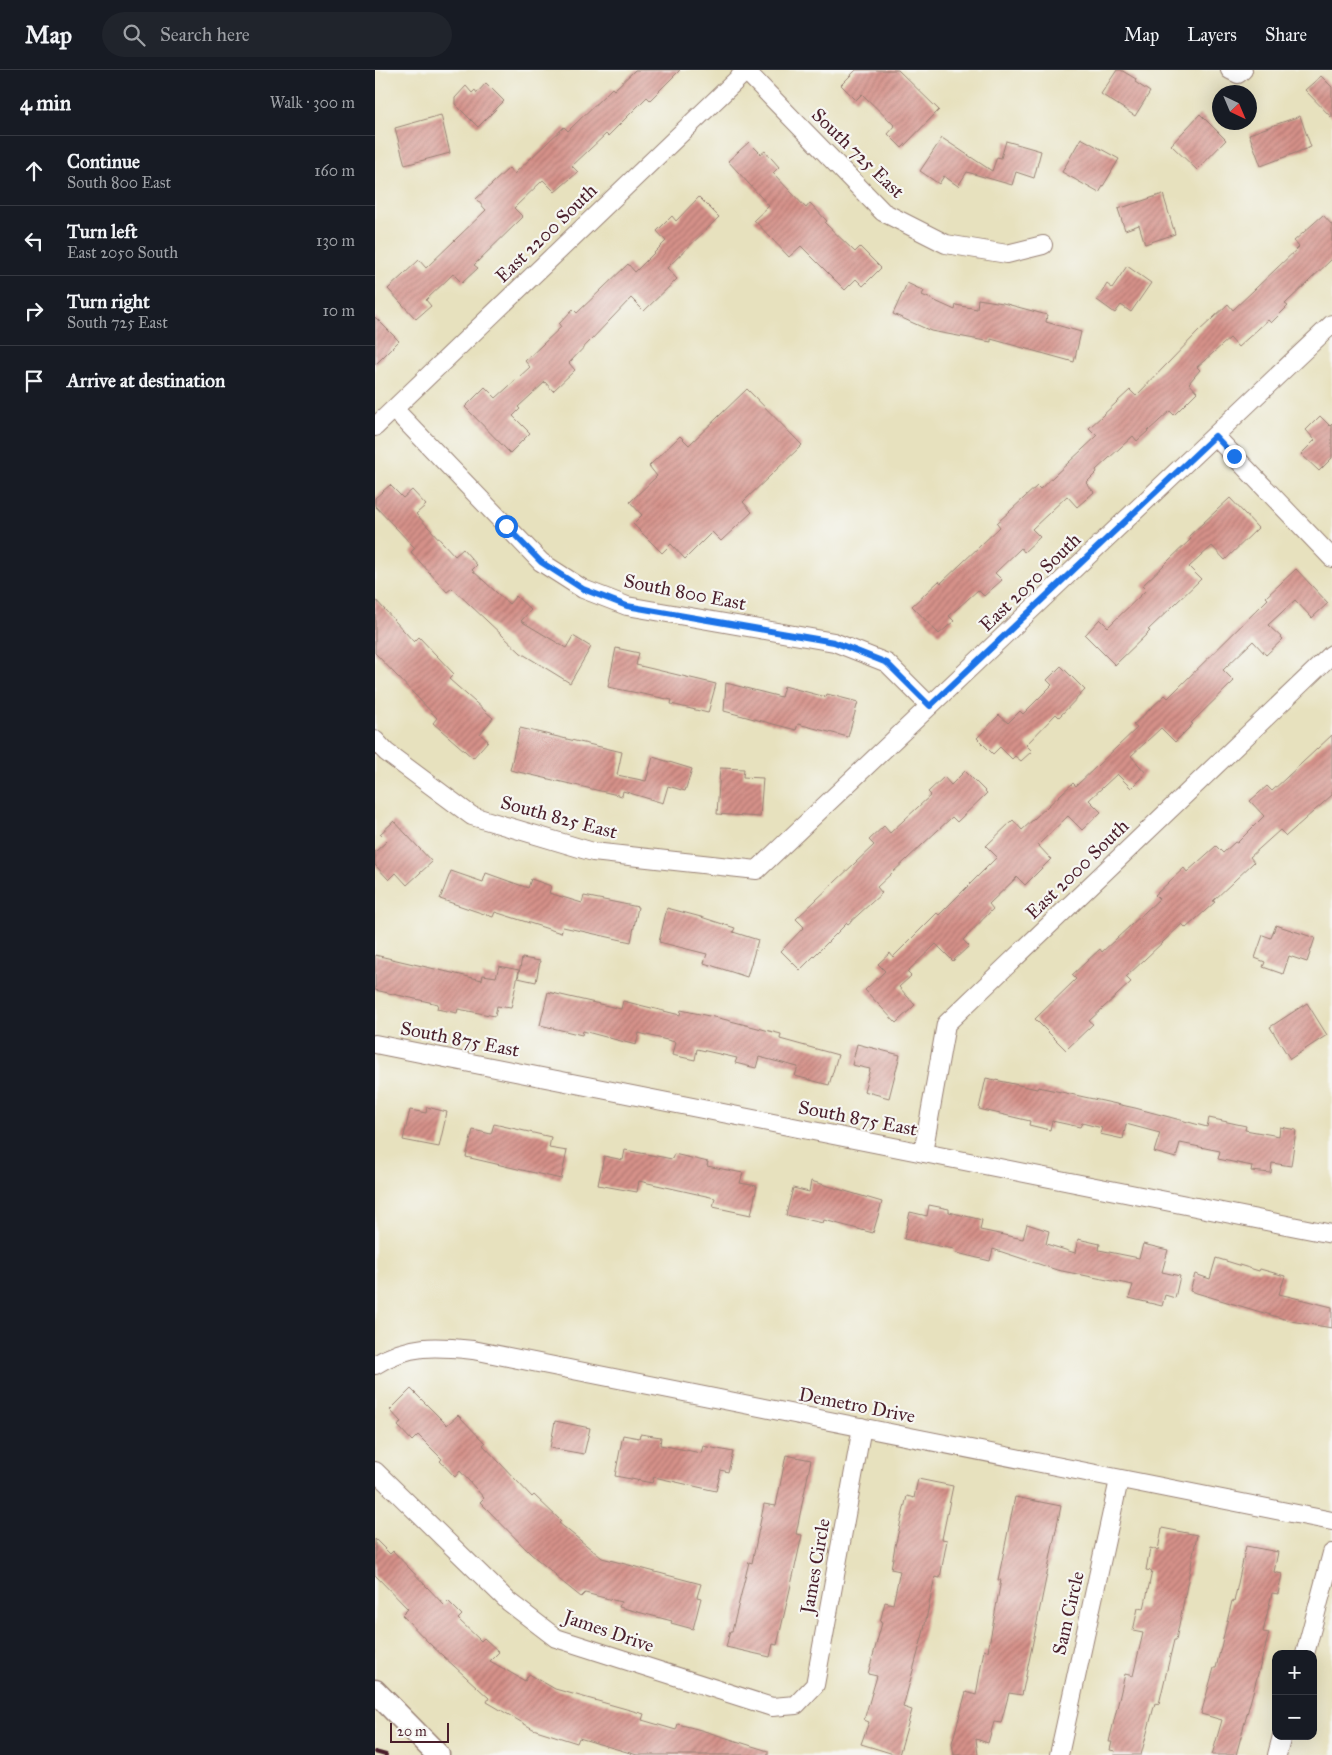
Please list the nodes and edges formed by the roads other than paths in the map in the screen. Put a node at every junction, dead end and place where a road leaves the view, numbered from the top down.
1 (747, 70) edge
2 (1043, 245) dead end
3 (1332, 324) edge
4 (394, 409) junction
5 (375, 427) edge
6 (1215, 436) junction
7 (1332, 558) edge
8 (1332, 654) edge
9 (930, 706) junction
10 (379, 752) edge
11 (757, 870) joint
12 (375, 1044) edge
13 (923, 1152) junction
14 (1332, 1234) edge
15 (375, 1365) edge
16 (862, 1427) junction
17 (375, 1471) edge
18 (1119, 1480) junction
19 (1332, 1521) edge
20 (1332, 1553) edge
21 (1306, 1650) edge
22 (375, 1691) edge
23 (796, 1705) joint
24 (1281, 1740) edge
25 (438, 1755) edge
26 (1059, 1755) edge
27 (1277, 1755) edge

1 - 2 street, South 725 East
1 - 4 street, East 2200 South
3 - 6 street, East 2050 South
4 - 5 street, East 2200 South
4 - 9 street, South 800 East
6 - 7 street
6 - 9 street, East 2050 South
8 - 13 street, East 2000 South
9 - 11 street, East 2050 South
10 - 11 street, South 825 East
12 - 13 street, South 875 East
13 - 14 street, South 875 East
15 - 16 street, Demetro Drive
16 - 18 street, Demetro Drive
16 - 23 street, James Circle
17 - 23 street, James Drive
18 - 19 street, Demetro Drive
18 - 26 street, Sam Circle
20 - 21 street
22 - 25 street
24 - 27 street

